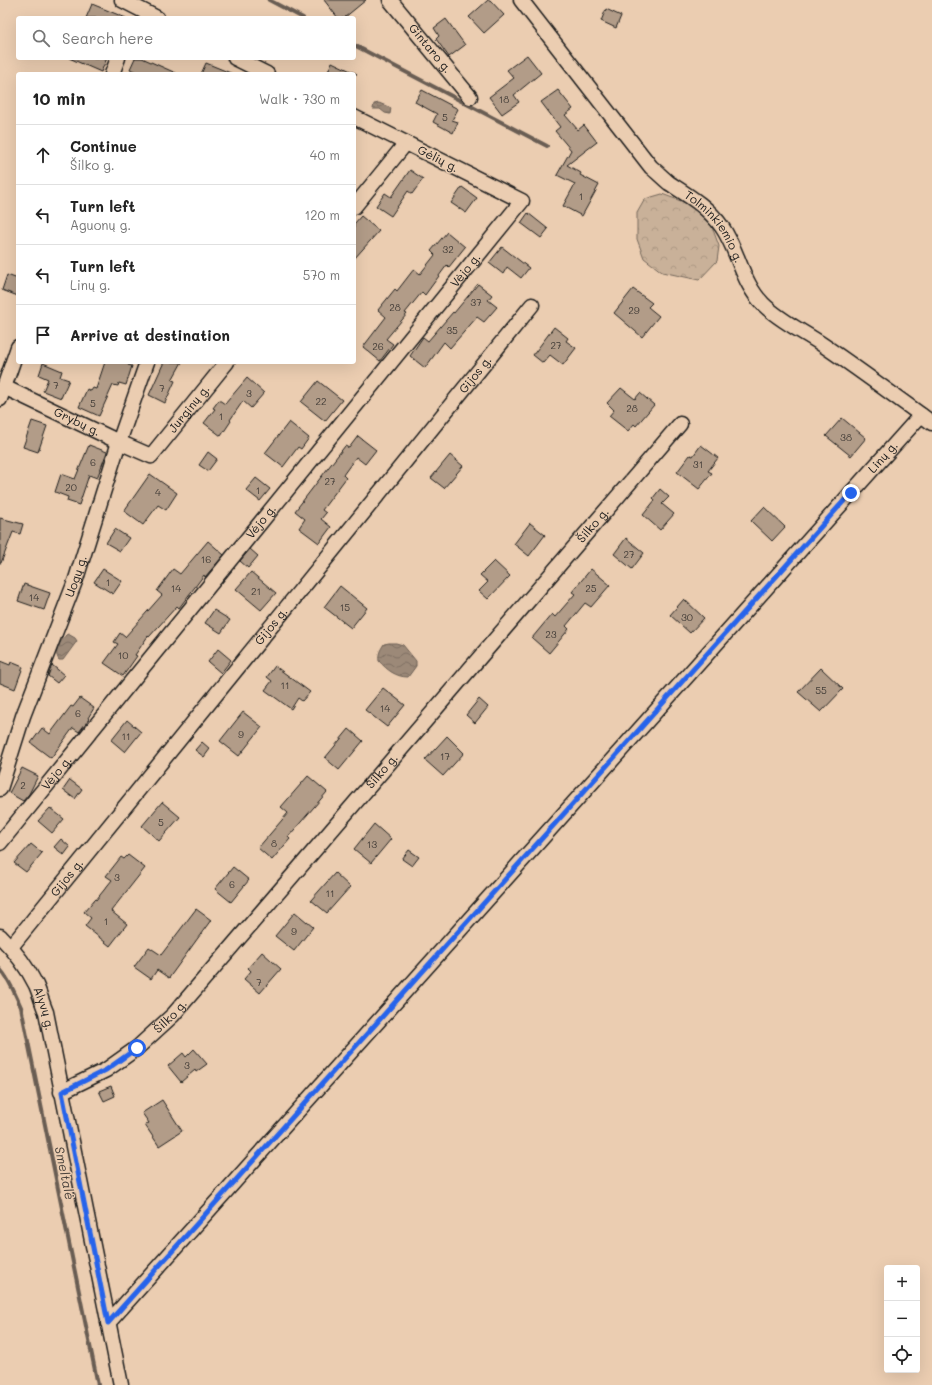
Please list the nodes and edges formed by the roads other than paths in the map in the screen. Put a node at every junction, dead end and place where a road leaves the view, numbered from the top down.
1 (122, 0) edge
2 (390, 0) edge
3 (521, 0) edge
4 (133, 12) edge
5 (149, 16) edge
6 (117, 60) edge
7 (238, 60) edge
8 (250, 70) edge
9 (113, 72) edge
10 (470, 98) dead end
11 (356, 118) edge
12 (406, 143) junction
13 (522, 202) joint
14 (356, 205) edge
15 (532, 305) dead end
16 (16, 353) edge
17 (146, 364) edge
18 (225, 364) edge
19 (2, 393) edge
20 (926, 419) edge
21 (680, 424) dead end
22 (119, 442) junction
23 (150, 456) joint
24 (0, 789) edge
25 (0, 843) edge
26 (0, 936) edge
27 (11, 947) junction
28 (62, 1092) junction
29 (108, 1323) junction
30 (121, 1385) edge

1 - 4 street
2 - 10 street, Gintaro g.
3 - 20 street, Tolminkiemio g.
4 - 5 street
6 - 9 street
7 - 8 street
11 - 12 street, Gėlių g.
12 - 13 street, Gėlių g.
12 - 14 street
13 - 25 street, Vėjo g.
15 - 27 street, Gijos g.
16 - 19 street
17 - 22 street, Uogų g.
18 - 23 street, Jurginų g.
19 - 22 street, Grybų g.
20 - 29 street, Linų g.
21 - 28 street, Šilko g.
22 - 23 street, Grybų g.
22 - 24 street, Uogų g.
26 - 27 street, Alyvų g.
27 - 28 street, Alyvų g.
28 - 29 street, Alyvų g.
29 - 30 street, Alyvų g.

